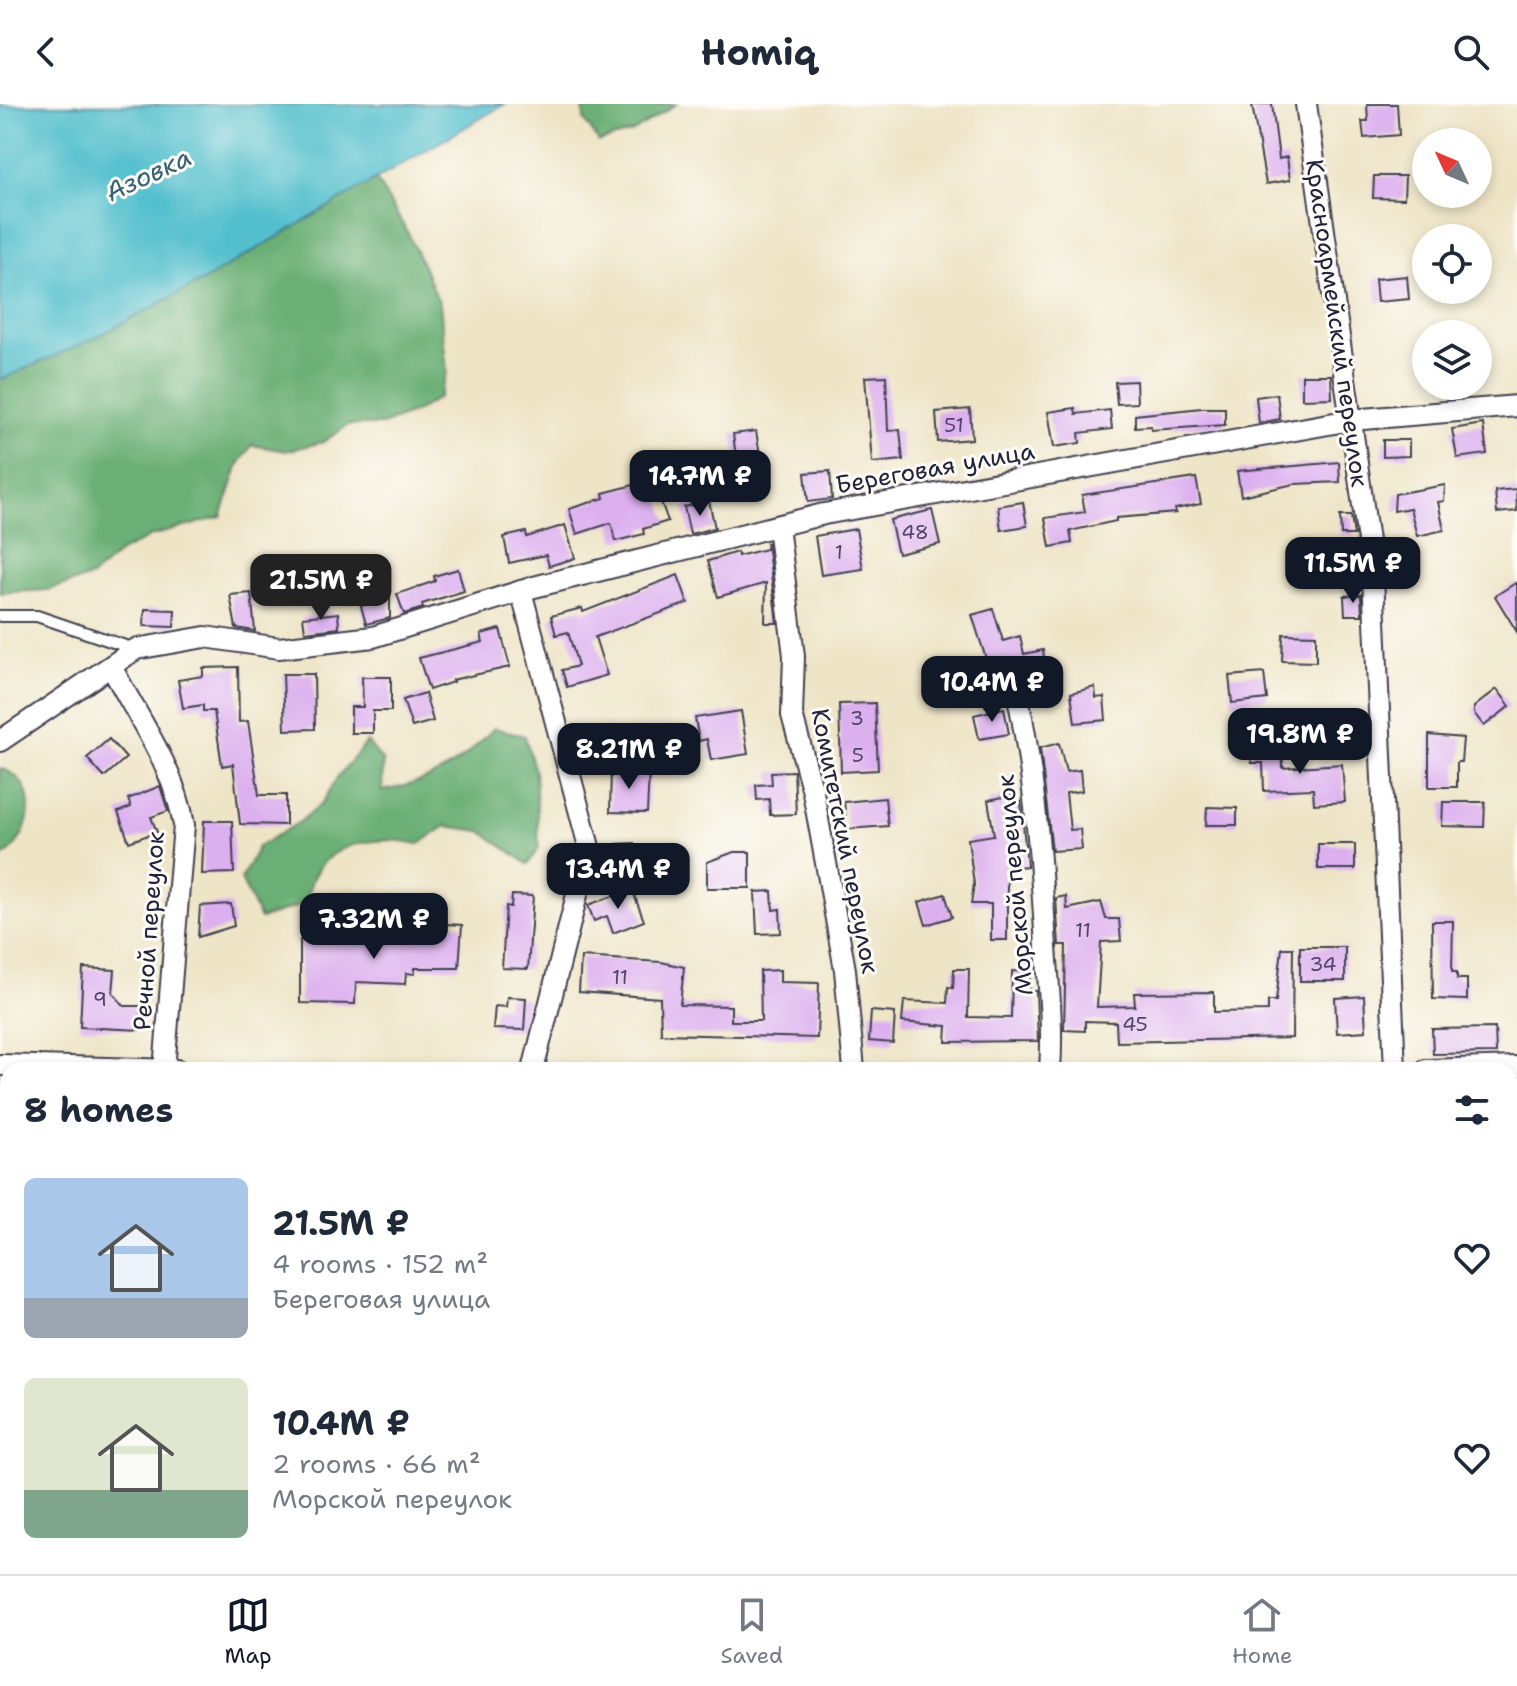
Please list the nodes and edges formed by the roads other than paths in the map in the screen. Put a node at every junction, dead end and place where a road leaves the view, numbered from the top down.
1 (1306, 104) edge
2 (1517, 406) edge
3 (1351, 420) junction
4 (778, 526) junction
5 (521, 591) junction
6 (0, 616) edge
7 (136, 649) junction
8 (112, 668) junction
9 (1018, 697) dead end
10 (0, 741) edge
11 (165, 1062) edge
12 (535, 1062) edge
13 (853, 1062) edge
14 (1051, 1062) edge
15 (1395, 1062) edge

1 - 3 street, Красноармейский переулок
2 - 3 street, Береговая улица
3 - 4 street, Береговая улица
3 - 15 street, Красноармейский переулок
4 - 5 street, Береговая улица
4 - 13 street, Комитетский переулок
5 - 7 street, Береговая улица
5 - 12 street
6 - 7 lane, Береговая улица
7 - 8 street, Береговая улица
8 - 10 street, Береговая улица
8 - 11 street, Речной переулок
9 - 14 street, Морской переулок

